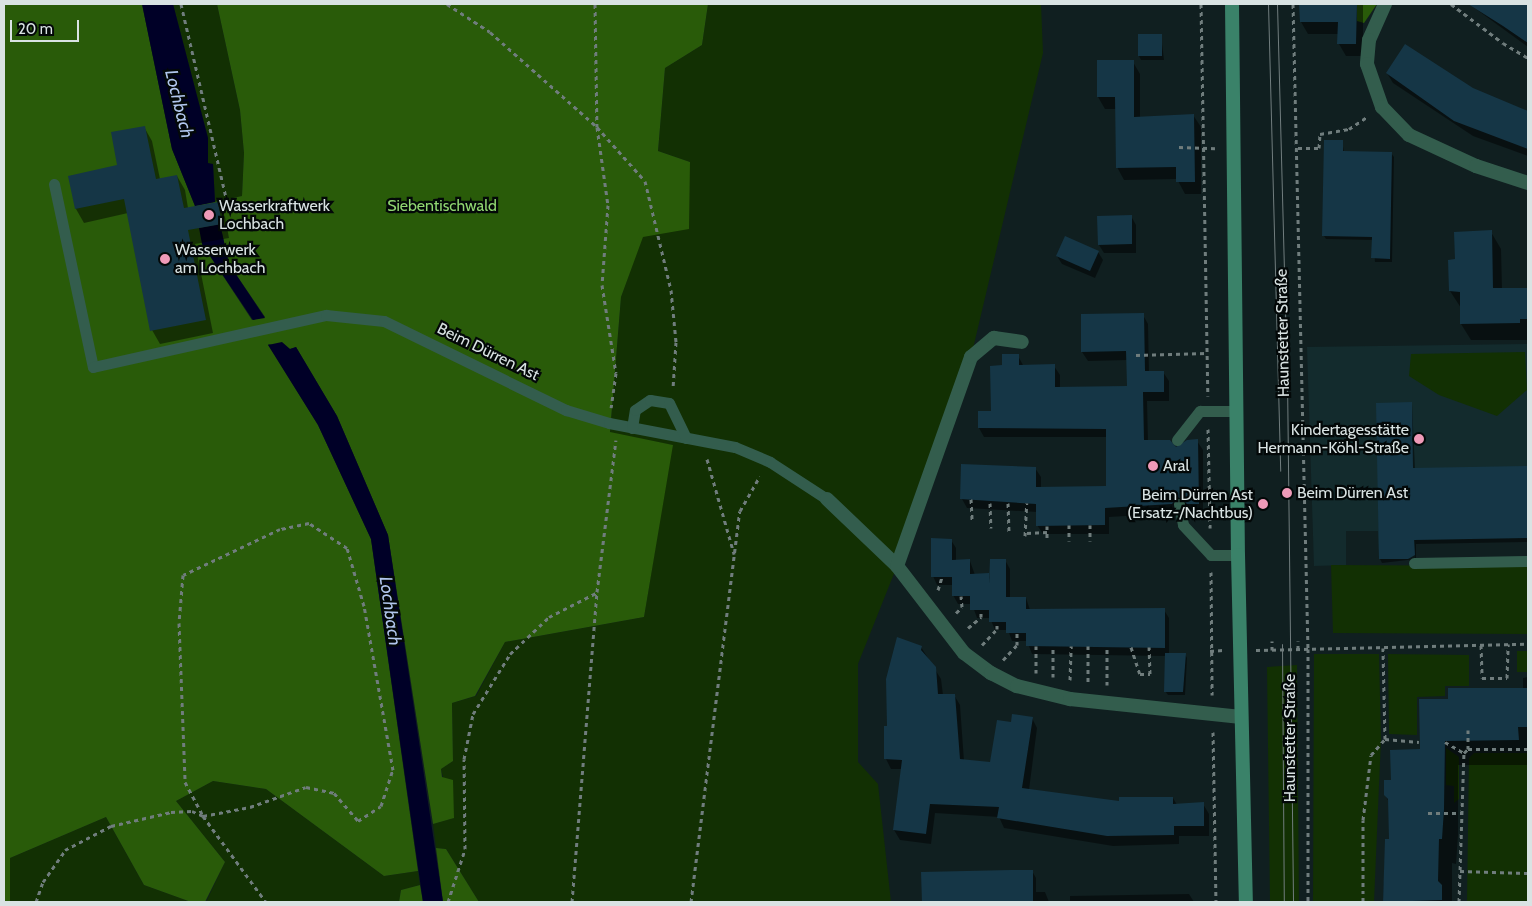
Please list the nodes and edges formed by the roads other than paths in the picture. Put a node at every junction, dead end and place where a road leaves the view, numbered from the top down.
1 (1232, 4) edge
2 (1385, 4) edge
3 (1528, 183) edge
4 (54, 184) dead end
5 (1022, 342) dead end
6 (1237, 411) junction
7 (627, 427) junction
8 (686, 438) junction
9 (1178, 440) dead end
10 (827, 499) joint
11 (1179, 504) dead end
12 (1238, 555) junction
13 (1528, 561) edge
14 (1414, 563) dead end
15 (897, 566) junction
16 (1241, 717) junction
17 (1246, 902) edge

1 - 6 main road
2 - 3 street
4 - 7 lane, Beim Dürren Ast
5 - 15 street
6 - 9 lane
6 - 12 main road
7 - 8 lane, Beim Dürren Ast
7 - 8 lane
8 - 10 lane, Beim Dürren Ast
10 - 15 street, Beim Dürren Ast
11 - 12 lane
12 - 16 main road
13 - 14 lane
15 - 16 street, Beim Dürren Ast
16 - 17 main road

